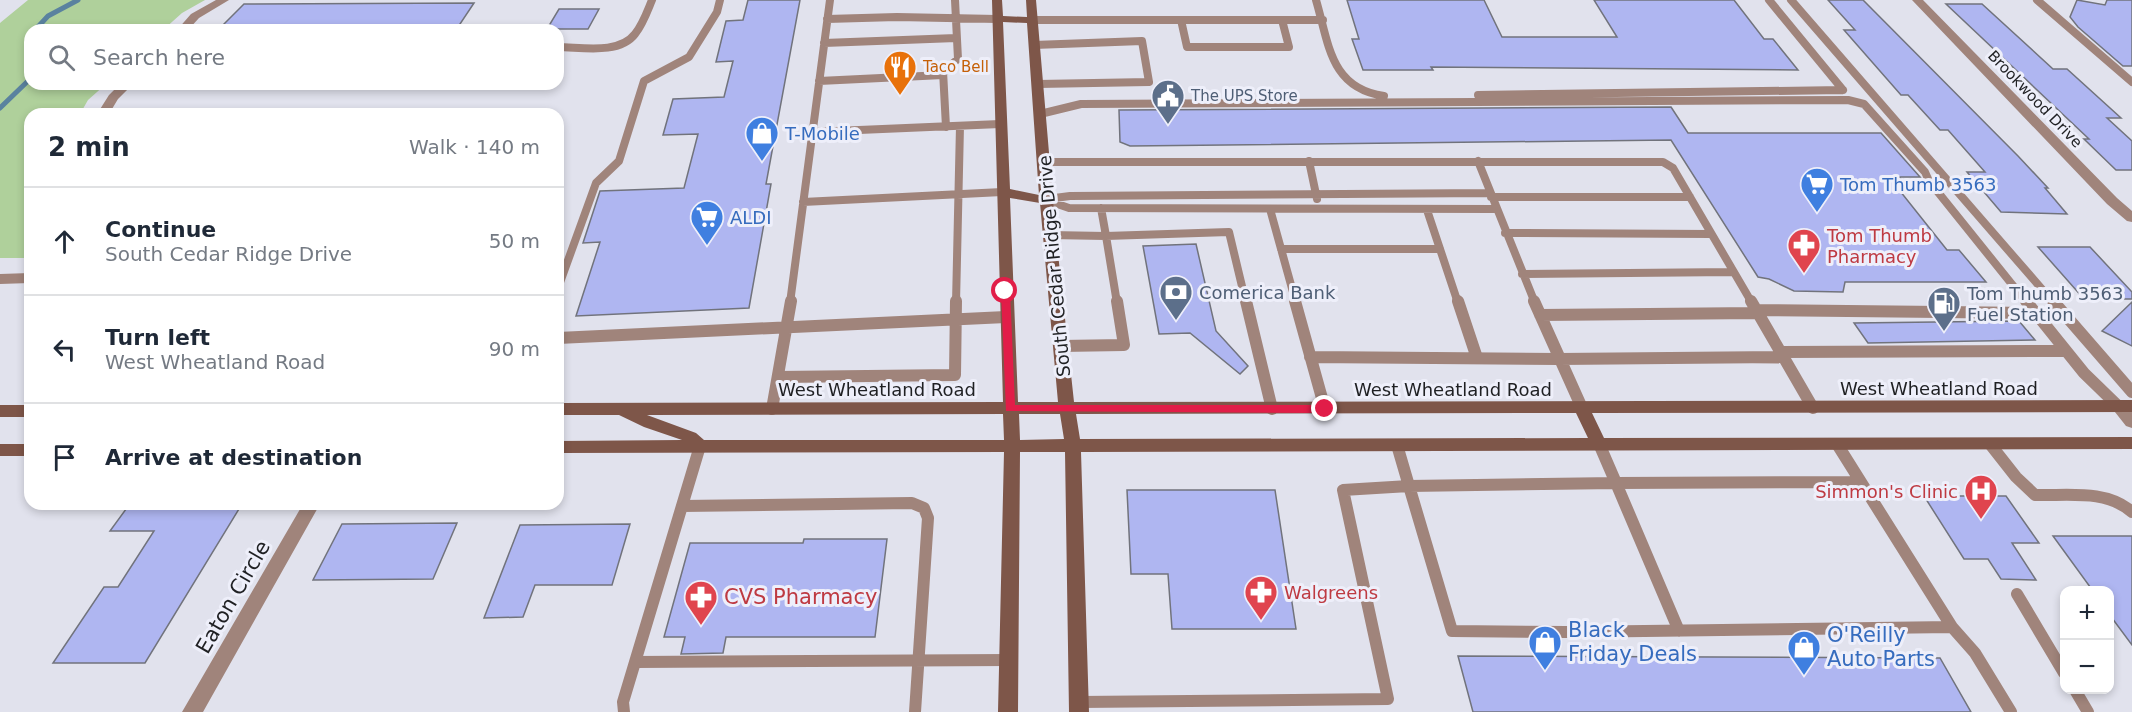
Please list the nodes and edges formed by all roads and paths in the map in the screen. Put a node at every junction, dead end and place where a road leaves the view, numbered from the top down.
1 (224, 0) edge
2 (652, 0) edge
3 (720, 0) edge
4 (830, 0) edge
5 (955, 0) edge
6 (996, 0) edge
7 (1031, 0) edge
8 (1316, 0) edge
9 (1769, 0) edge
10 (1791, 0) edge
11 (1917, 0) edge
12 (2037, 0) edge
13 (955, 18) junction
14 (997, 19) junction
15 (827, 20) junction
16 (1032, 20) junction
17 (1181, 20) junction
18 (1282, 20) junction
19 (1323, 20) junction
20 (188, 24) edge
21 (956, 38) junction
22 (824, 43) junction
23 (1034, 45) junction
24 (564, 47) edge
25 (943, 75) junction
26 (819, 81) junction
27 (2132, 82) edge
28 (1038, 84) junction
29 (121, 90) edge
30 (107, 108) edge
31 (1040, 114) junction
32 (1000, 124) junction
33 (960, 126) junction
34 (946, 127) junction
35 (812, 132) junction
36 (1309, 161) junction
37 (1478, 161) junction
38 (1044, 162) junction
39 (1002, 192) junction
40 (1315, 194) junction
41 (961, 195) junction
42 (1491, 195) junction
43 (1690, 197) junction
44 (1046, 200) junction
45 (803, 202) junction
46 (1101, 208) junction
47 (1270, 209) junction
48 (1319, 209) junction
49 (1496, 209) junction
50 (1427, 210) junction
51 (2132, 219) edge
52 (1505, 233) junction
53 (1711, 234) junction
54 (1049, 235) junction
55 (1106, 236) junction
56 (1281, 249) junction
57 (1440, 249) junction
58 (564, 271) edge
59 (1733, 272) junction
60 (1522, 274) junction
61 (24, 278) edge
62 (0, 279) edge
63 (1757, 311) junction
64 (2035, 313) junction
65 (1539, 315) junction
66 (1006, 317) junction
67 (955, 320) junction
68 (787, 329) junction
69 (564, 338) edge
70 (1061, 346) junction
71 (2066, 351) junction
72 (1782, 354) junction
73 (1310, 357) junction
74 (1477, 358) junction
75 (1559, 359) junction
76 (779, 377) junction
77 (2132, 392) edge
78 (2126, 407) edge
79 (1010, 408) junction
80 (1582, 408) junction
81 (1813, 408) junction
82 (564, 409) edge
83 (622, 409) junction
84 (772, 409) junction
85 (1272, 409) junction
86 (1325, 409) junction
87 (1067, 410) junction
88 (0, 411) edge
89 (24, 411) edge
90 (2132, 422) edge
91 (2132, 443) edge
92 (1837, 444) junction
93 (1990, 444) junction
94 (1012, 445) junction
95 (1073, 445) junction
96 (1397, 445) junction
97 (700, 446) junction
98 (1599, 446) junction
99 (564, 447) edge
100 (0, 450) edge
101 (24, 450) edge
102 (1860, 482) junction
103 (1616, 483) junction
104 (1408, 486) junction
105 (682, 506) junction
106 (309, 510) edge
107 (2132, 512) edge
108 (2017, 594) dead end
109 (1952, 627) junction
110 (1679, 631) junction
111 (919, 660) junction
112 (1009, 660) junction
113 (635, 662) junction
114 (2060, 665) edge
115 (2077, 694) edge
116 (1079, 707) edge
117 (192, 712) edge
118 (624, 712) edge
119 (915, 712) edge
120 (1008, 712) edge
121 (2011, 712) edge
122 (2088, 712) edge

1 - 20 street
2 - 24 lane
3 - 58 lane
4 - 15 lane
5 - 13 lane
6 - 14 main road
7 - 16 main road, South Cedar Ridge Drive
8 - 19 lane
9 - 19 lane
10 - 77 lane
11 - 51 street, Brookwood Drive
12 - 27 lane
13 - 14 lane
13 - 15 lane
13 - 21 lane
14 - 16 main road
14 - 32 main road
15 - 22 lane
16 - 17 lane
16 - 23 main road, South Cedar Ridge Drive
17 - 18 lane
17 - 18 lane
18 - 19 lane
21 - 22 lane
21 - 25 lane
22 - 26 lane
23 - 28 main road, South Cedar Ridge Drive
23 - 28 lane
25 - 26 lane
25 - 34 lane
26 - 35 lane
28 - 31 main road, South Cedar Ridge Drive
29 - 30 street
31 - 38 main road, South Cedar Ridge Drive
31 - 64 lane
32 - 33 lane
32 - 39 main road
33 - 34 lane
33 - 41 lane
34 - 35 lane
35 - 45 lane
36 - 37 lane
36 - 38 lane
36 - 40 lane
37 - 42 lane
37 - 43 lane
38 - 44 main road, South Cedar Ridge Drive
39 - 41 lane
39 - 44 main road
39 - 66 main road
40 - 42 lane
40 - 44 lane
40 - 48 lane
41 - 45 lane
41 - 67 lane
42 - 43 lane
42 - 49 lane
43 - 53 lane
44 - 46 lane
44 - 54 main road, South Cedar Ridge Drive
45 - 68 lane
46 - 47 lane
46 - 55 lane
47 - 48 lane
47 - 56 lane
48 - 50 lane
49 - 50 lane
49 - 52 lane
50 - 57 lane
52 - 53 lane
52 - 60 lane
53 - 59 lane
54 - 55 lane
54 - 70 main road, South Cedar Ridge Drive
55 - 70 lane
55 - 85 lane
56 - 57 lane
56 - 73 lane
57 - 74 lane
59 - 60 lane
59 - 63 lane
60 - 65 lane
61 - 62 street
63 - 64 lane
63 - 65 lane
63 - 72 lane
64 - 71 lane
65 - 75 lane
66 - 67 lane
66 - 79 main road
67 - 68 lane
67 - 76 lane
68 - 69 lane
68 - 76 lane
70 - 87 main road, South Cedar Ridge Drive
71 - 72 lane
71 - 78 lane
72 - 75 lane
72 - 81 lane
73 - 74 lane
73 - 86 lane
74 - 75 lane
75 - 80 lane
76 - 84 lane
78 - 81 main road, West Wheatland Road
78 - 90 street
79 - 84 main road, West Wheatland Road
79 - 87 main road, West Wheatland Road
79 - 94 main road
80 - 81 main road, West Wheatland Road
80 - 86 main road, West Wheatland Road
80 - 98 main road
82 - 83 main road, West Wheatland Road
83 - 84 main road, West Wheatland Road
83 - 97 main road
85 - 86 main road, West Wheatland Road
85 - 87 main road, West Wheatland Road
87 - 95 main road, South Cedar Ridge Drive
88 - 89 main road
91 - 93 main road
92 - 93 main road
92 - 98 main road
92 - 102 lane
93 - 107 lane
94 - 95 main road
94 - 97 main road
94 - 112 main road
95 - 96 main road
95 - 116 main road, South Cedar Ridge Drive
96 - 98 main road
96 - 104 lane
97 - 99 main road
97 - 105 lane
98 - 103 lane
100 - 101 main road
102 - 103 lane
102 - 109 lane
103 - 104 lane
103 - 110 lane
104 - 110 lane
104 - 116 lane
105 - 111 lane
105 - 113 lane
106 - 117 street, Eaton Circle
108 - 114 lane
109 - 110 lane
109 - 121 lane
111 - 112 lane
111 - 113 lane
111 - 119 lane
112 - 120 main road
113 - 118 lane
115 - 122 lane

